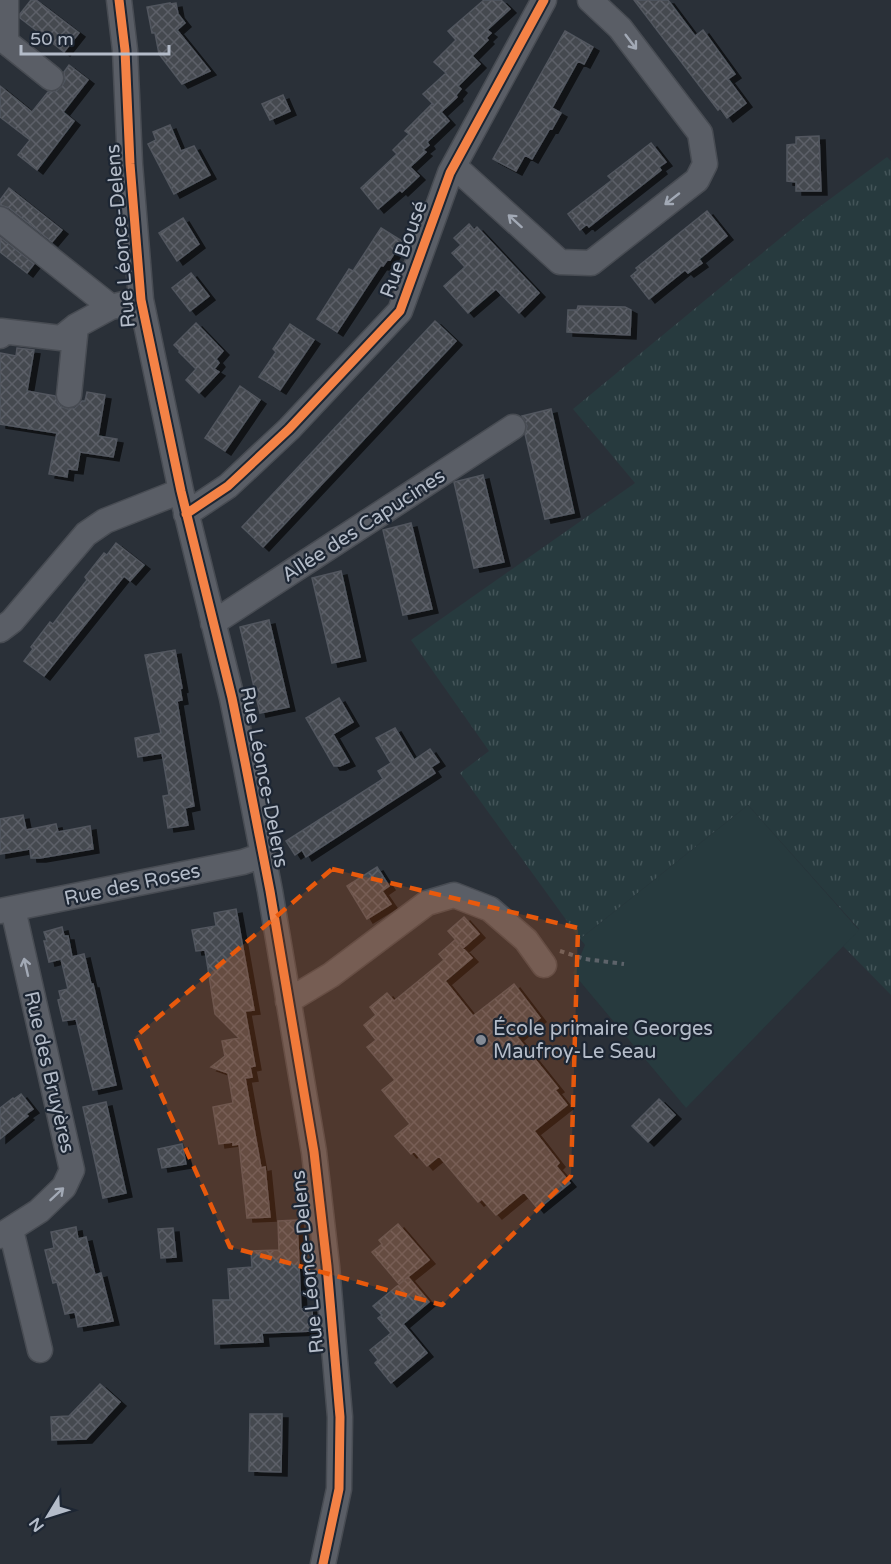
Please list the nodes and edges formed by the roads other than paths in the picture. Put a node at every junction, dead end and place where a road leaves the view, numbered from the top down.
1 (6, 0) edge
2 (119, 0) edge
3 (544, 0) edge
4 (590, 0) edge
5 (51, 78) dead end
6 (454, 166) junction
7 (0, 219) edge
8 (141, 300) junction
9 (111, 307) junction
10 (76, 326) junction
11 (0, 336) edge
12 (69, 395) dead end
13 (513, 427) dead end
14 (183, 503) junction
15 (213, 623) junction
16 (0, 630) edge
17 (263, 855) junction
18 (7, 910) edge
19 (544, 965) dead end
20 (288, 1001) junction
21 (5, 1233) edge
22 (40, 1350) dead end
23 (323, 1564) edge

1 - 5 street
2 - 8 street, Rue Léonce-Delens
3 - 6 street, Rue Bousé
4 -> 6 street
6 - 14 street, Rue Bousé
7 - 9 street
8 - 9 street
8 - 14 street, Rue Léonce-Delens
9 - 10 street
10 - 11 street
10 - 12 street
13 - 15 street, Allée des Capucines
14 - 15 street, Rue Léonce-Delens
14 - 16 street, Rue Bousé
15 - 17 street, Rue Léonce-Delens
17 - 18 street, Rue des Roses
17 - 20 street, Rue Léonce-Delens
21 -> 18 street, Rue des Bruyères
19 - 20 street
20 - 23 street, Rue Léonce-Delens
21 - 22 street, Rue des Bruyères

